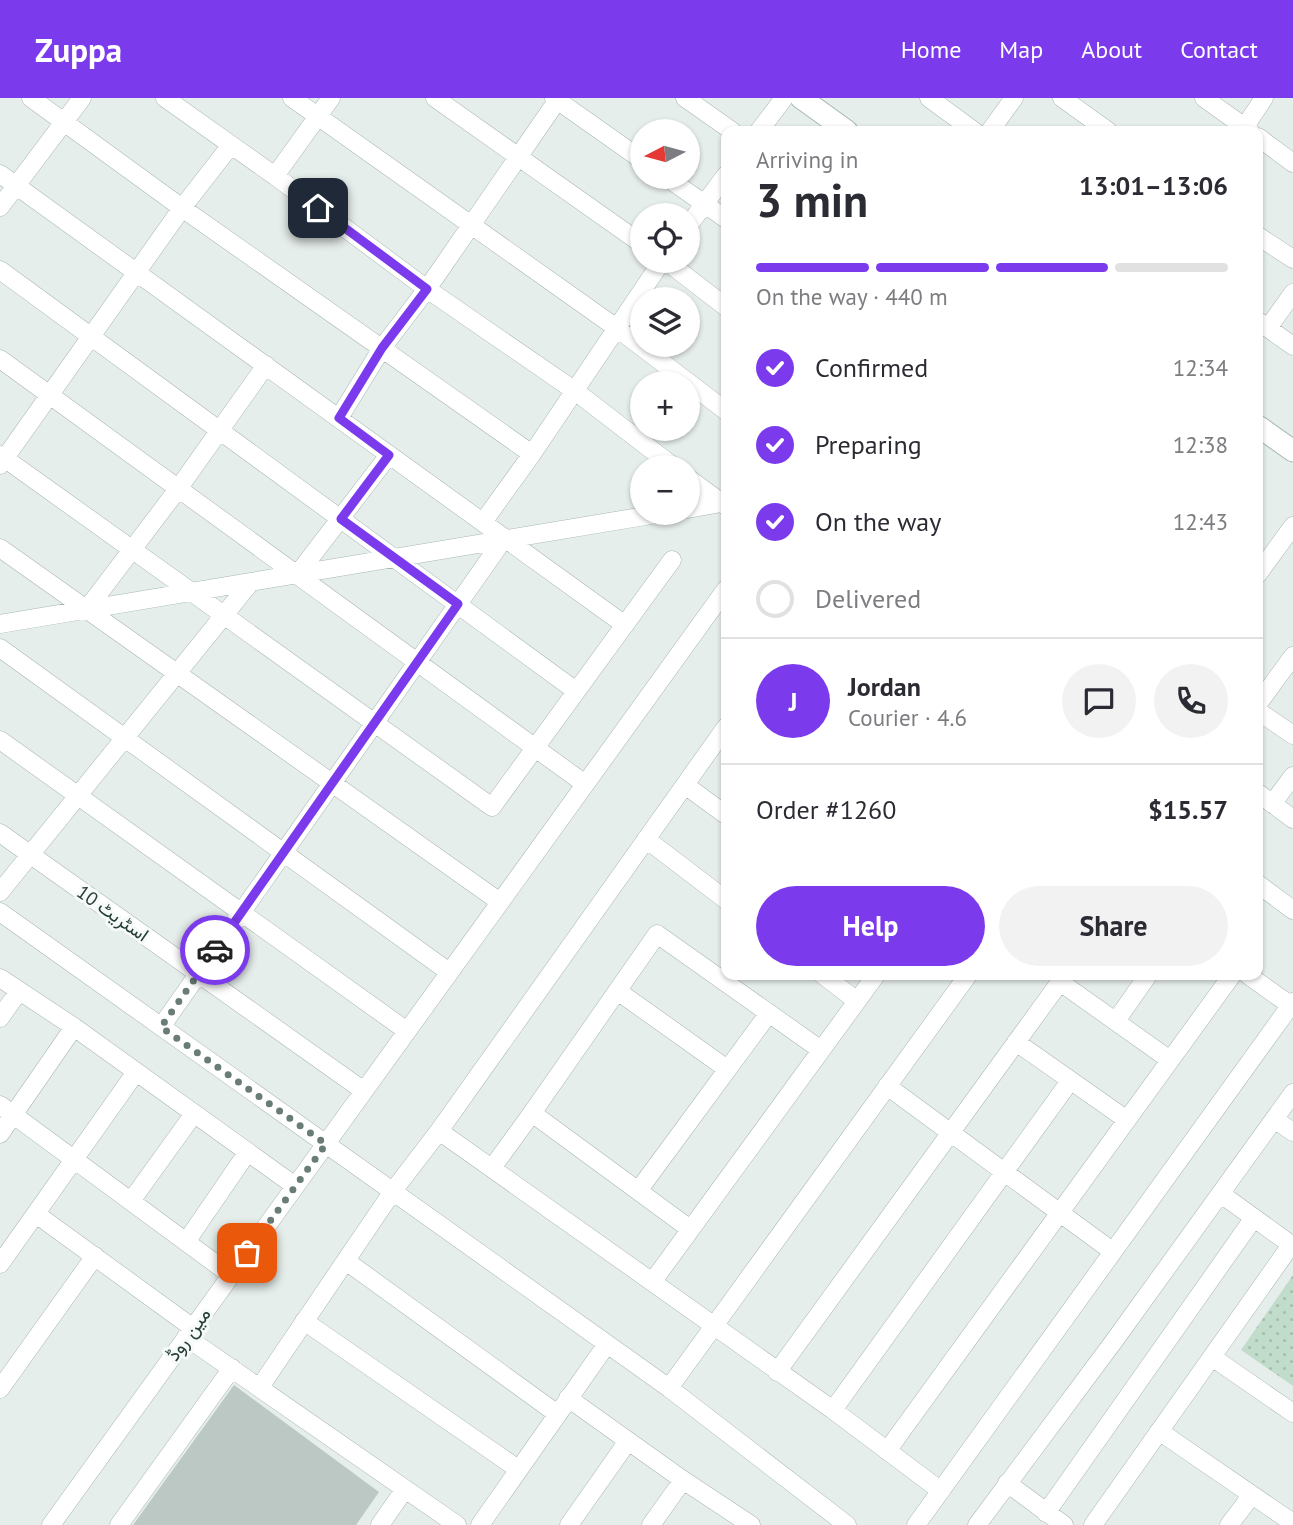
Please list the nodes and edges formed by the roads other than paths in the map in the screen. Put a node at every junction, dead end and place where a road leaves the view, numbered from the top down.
1 (31, 98) edge
2 (82, 98) edge
3 (165, 98) edge
4 (292, 98) edge
5 (331, 98) edge
6 (435, 98) edge
7 (685, 98) edge
8 (784, 98) edge
9 (802, 98) edge
10 (929, 98) edge
11 (1014, 98) edge
12 (1062, 98) edge
13 (1204, 98) edge
14 (1264, 98) edge
15 (557, 99) edge
16 (317, 116) junction
17 (64, 122) junction
18 (725, 126) edge
19 (763, 126) edge
20 (840, 126) edge
21 (967, 126) edge
22 (994, 126) edge
23 (1101, 126) edge
24 (1241, 126) edge
25 (1252, 126) edge
26 (1263, 142) edge
27 (231, 145) junction
28 (630, 151) edge
29 (519, 157) junction
30 (1293, 163) edge
31 (0, 174) edge
32 (275, 176) junction
33 (721, 182) edge
34 (16, 185) junction
35 (683, 189) edge
36 (705, 204) junction
37 (0, 207) edge
38 (182, 208) junction
39 (700, 210) edge
40 (721, 215) edge
41 (470, 225) junction
42 (630, 236) edge
43 (1263, 239) edge
44 (1293, 259) edge
45 (0, 270) edge
46 (137, 273) junction
47 (656, 273) edge
48 (680, 273) edge
49 (427, 289) junction
50 (1293, 293) edge
51 (721, 303) edge
52 (1263, 325) edge
53 (618, 329) junction
54 (92, 337) junction
55 (1293, 346) edge
56 (382, 348) junction
57 (0, 359) edge
58 (265, 365) junction
59 (575, 391) junction
60 (50, 395) junction
61 (721, 407) edge
62 (339, 418) junction
63 (220, 430) junction
64 (1263, 430) edge
65 (1293, 451) edge
66 (532, 454) junction
67 (389, 455) junction
68 (658, 455) edge
69 (2, 460) edge
70 (700, 486) edge
71 (178, 489) junction
72 (721, 500) edge
73 (721, 503) edge
74 (700, 507) edge
75 (341, 519) junction
76 (630, 519) edge
77 (483, 522) junction
78 (1293, 526) edge
79 (505, 540) junction
80 (0, 548) edge
81 (131, 548) junction
82 (395, 559) junction
83 (672, 560) dead end
84 (1263, 567) edge
85 (297, 575) junction
86 (250, 583) junction
87 (192, 592) junction
88 (721, 596) edge
89 (458, 604) junction
90 (87, 610) junction
91 (224, 615) junction
92 (0, 624) edge
93 (625, 625) junction
94 (0, 648) edge
95 (1293, 656) edge
96 (417, 662) junction
97 (177, 673) junction
98 (576, 691) junction
99 (1263, 697) edge
100 (1263, 714) edge
101 (374, 723) junction
102 (721, 734) edge
103 (1293, 735) edge
104 (124, 738) junction
105 (0, 740) edge
106 (535, 748) junction
107 (1293, 776) edge
108 (332, 783) junction
109 (585, 784) junction
110 (685, 785) junction
111 (78, 796) junction
112 (1265, 798) edge
113 (721, 811) edge
114 (1293, 819) edge
115 (0, 833) edge
116 (646, 839) junction
117 (283, 853) junction
118 (30, 855) junction
119 (1263, 888) edge
120 (0, 892) edge
121 (721, 897) edge
122 (500, 902) junction
123 (1293, 910) edge
124 (0, 912) edge
125 (241, 912) junction
126 (449, 972) junction
127 (198, 974) junction
128 (0, 978) edge
129 (721, 979) edge
130 (722, 980) edge
131 (830, 980) edge
132 (872, 980) edge
133 (964, 980) edge
134 (1062, 980) edge
135 (1065, 980) edge
136 (1145, 980) edge
137 (1228, 980) edge
138 (1256, 980) edge
139 (19, 991) junction
140 (619, 992) junction
141 (857, 1000) junction
142 (1292, 1004) edge
143 (769, 1013) junction
144 (0, 1018) edge
145 (1116, 1021) junction
146 (74, 1027) junction
147 (161, 1027) junction
148 (407, 1031) junction
149 (1016, 1042) junction
150 (821, 1050) junction
151 (1170, 1060) junction
152 (727, 1069) junction
153 (136, 1072) junction
154 (1070, 1081) junction
155 (887, 1086) junction
156 (364, 1091) junction
157 (1293, 1093) edge
158 (7, 1110) edge
159 (532, 1113) junction
160 (194, 1115) junction
161 (1274, 1119) junction
162 (1127, 1120) junction
163 (439, 1130) junction
164 (951, 1132) junction
165 (1293, 1132) edge
166 (0, 1134) edge
167 (326, 1144) junction
168 (247, 1153) junction
169 (75, 1159) junction
170 (492, 1168) junction
171 (1003, 1171) junction
172 (295, 1186) junction
173 (393, 1191) junction
174 (638, 1191) junction
175 (1221, 1194) junction
176 (131, 1201) junction
177 (1059, 1212) junction
178 (36, 1214) junction
179 (1253, 1219) junction
180 (690, 1229) junction
181 (186, 1242) junction
182 (1292, 1245) edge
183 (1112, 1251) junction
184 (95, 1256) junction
185 (346, 1261) junction
186 (0, 1264) edge
187 (231, 1275) junction
188 (653, 1281) junction
189 (304, 1321) junction
190 (713, 1325) junction
191 (190, 1333) junction
192 (607, 1344) junction
193 (1212, 1357) junction
194 (232, 1368) junction
195 (777, 1372) junction
196 (260, 1387) junction
197 (669, 1388) junction
198 (0, 1389) edge
199 (568, 1398) junction
200 (833, 1410) junction
201 (556, 1413) junction
202 (1293, 1413) edge
203 (1159, 1431) junction
204 (628, 1441) junction
205 (887, 1451) junction
206 (518, 1469) junction
207 (683, 1480) junction
208 (1007, 1483) junction
209 (405, 1489) junction
210 (941, 1491) junction
211 (1252, 1495) junction
212 (1046, 1513) junction
213 (742, 1522) edge
214 (981, 1523) edge
215 (1293, 1524) edge
216 (51, 1525) edge
217 (119, 1525) edge
218 (380, 1525) edge
219 (457, 1525) edge
220 (480, 1525) edge
221 (569, 1525) edge
222 (651, 1525) edge
223 (847, 1525) edge
224 (916, 1525) edge
225 (1064, 1525) edge
226 (1093, 1525) edge
227 (1229, 1525) edge

1 - 17 street
2 - 17 street
3 - 27 street
4 - 16 street
5 - 16 street
6 - 29 street
7 - 18 street
8 - 19 street
9 - 20 main road
10 - 21 street
11 - 22 street
12 - 23 street
13 - 24 street
14 - 25 street
15 - 28 street
15 - 29 street
16 - 32 street
16 - 41 street
17 - 34 street
17 - 38 street
26 - 30 street
27 - 32 street
27 - 38 street
29 - 41 street
29 - 42 street
31 - 34 street
32 - 49 street
33 - 36 street
34 - 37 street
34 - 46 street
35 - 36 street
36 - 39 street
36 - 40 street
38 - 46 street
38 - 56 street
41 - 49 street
41 - 53 street
43 - 44 street
45 - 54 street
46 - 54 street
46 - 58 street
47 - 53 street
48 - 51 street
49 - 56 street
49 - 59 street
50 - 52 street
52 - 55 street
53 - 59 street
53 - 61 street
54 - 60 street
54 - 63 street
56 - 62 street
56 - 66 street
57 - 60 street
58 - 62 street
58 - 63 street
59 - 66 street
59 - 68 street
60 - 69 street
60 - 71 street
62 - 67 street
63 - 71 street
63 - 75 street
64 - 65 main road
66 - 77 street
67 - 75 street
67 - 77 street
69 - 81 street
70 - 72 street
71 - 81 street
71 - 85 street
73 - 74 street
75 - 82 street
75 - 85 street
76 - 79 street
77 - 79 street
78 - 84 street
79 - 82 street
79 - 89 street
79 - 93 street
80 - 90 street
81 - 87 street
81 - 90 street
82 - 85 street
82 - 89 street
83 - 93 street
85 - 86 street
85 - 96 street
86 - 87 street
86 - 91 street
87 - 90 street
87 - 91 street
88 - 109 street, مین روڈ
89 - 96 street
89 - 98 street
90 - 92 street
90 - 97 street
91 - 97 street
91 - 101 street
93 - 98 street
94 - 104 street
95 - 99 street
96 - 101 street
96 - 106 street
97 - 104 street
97 - 108 street
98 - 106 street
100 - 103 street
101 - 106 street
101 - 108 street
102 - 110 street
104 - 111 street
104 - 117 street
105 - 111 street
106 - 109 street
107 - 112 street
108 - 117 street
108 - 122 street
109 - 122 street, مین روڈ
110 - 113 street
110 - 116 street
111 - 118 street
111 - 125 street
112 - 114 street
115 - 118 street, اسٹریٹ 10
116 - 121 street
116 - 163 street
117 - 125 street
117 - 126 street
118 - 120 street
118 - 127 street, اسٹریٹ 10
119 - 123 street
122 - 126 street, مین روڈ
124 - 147 street
125 - 127 street
125 - 148 street
126 - 148 street, مین روڈ
127 - 147 street
127 - 156 street, اسٹریٹ 10
128 - 139 street
129 - 140 street
130 - 143 street
131 - 141 street
132 - 141 street
133 - 155 street
134 - 149 street
135 - 145 street
136 - 145 street
137 - 151 street
138 - 142 street
139 - 144 street
139 - 146 street
140 - 152 street
140 - 159 street
141 - 150 street
142 - 183 street
143 - 150 street
143 - 152 street
145 - 151 street
146 - 153 street
146 - 158 street
147 - 167 street
148 - 156 street, مین روڈ
149 - 154 street
149 - 164 street
150 - 180 street
151 - 162 street
152 - 174 street
153 - 160 street
153 - 169 street
154 - 162 street
154 - 171 street
155 - 164 street
155 - 190 street
156 - 167 street, مین روڈ
157 - 161 street
158 - 166 street
158 - 169 street
159 - 170 street
159 - 174 street
160 - 168 street
160 - 176 street
161 - 165 street
161 - 175 street
162 - 177 street
163 - 170 street
163 - 173 street
164 - 171 street
164 - 195 street
167 - 172 street, مین روڈ
167 - 173 street
168 - 172 street
168 - 181 street
169 - 176 street
169 - 178 street
170 - 188 street
171 - 177 street
171 - 200 street
172 - 187 street, مین روڈ
173 - 185 street
173 - 192 street
174 - 180 street
175 - 179 street
175 - 208 street
176 - 181 street
177 - 183 street
177 - 205 street
178 - 184 street
178 - 186 street
179 - 182 street
179 - 212 street
180 - 188 street
181 - 187 street
182 - 193 street
183 - 210 street
184 - 191 street
184 - 198 street
185 - 189 street
185 - 201 street
187 - 191 street, مین روڈ
188 - 190 street
189 - 196 street
189 - 206 street
190 - 195 street
190 - 197 street
191 - 194 street
191 - 216 street, مین روڈ
192 - 197 street
192 - 199 street
193 - 202 street
193 - 203 street
194 - 196 street
194 - 217 street
195 - 200 street
196 - 209 street
197 - 223 street
199 - 201 street
199 - 204 street
200 - 205 street
201 - 206 street
203 - 211 street
203 - 226 street
204 - 207 street
204 - 221 street
205 - 210 street
206 - 220 street
207 - 213 street
207 - 222 street
208 - 212 street
208 - 214 street
209 - 218 street
209 - 219 street
210 - 224 street
211 - 215 street
211 - 227 street
212 - 225 street

